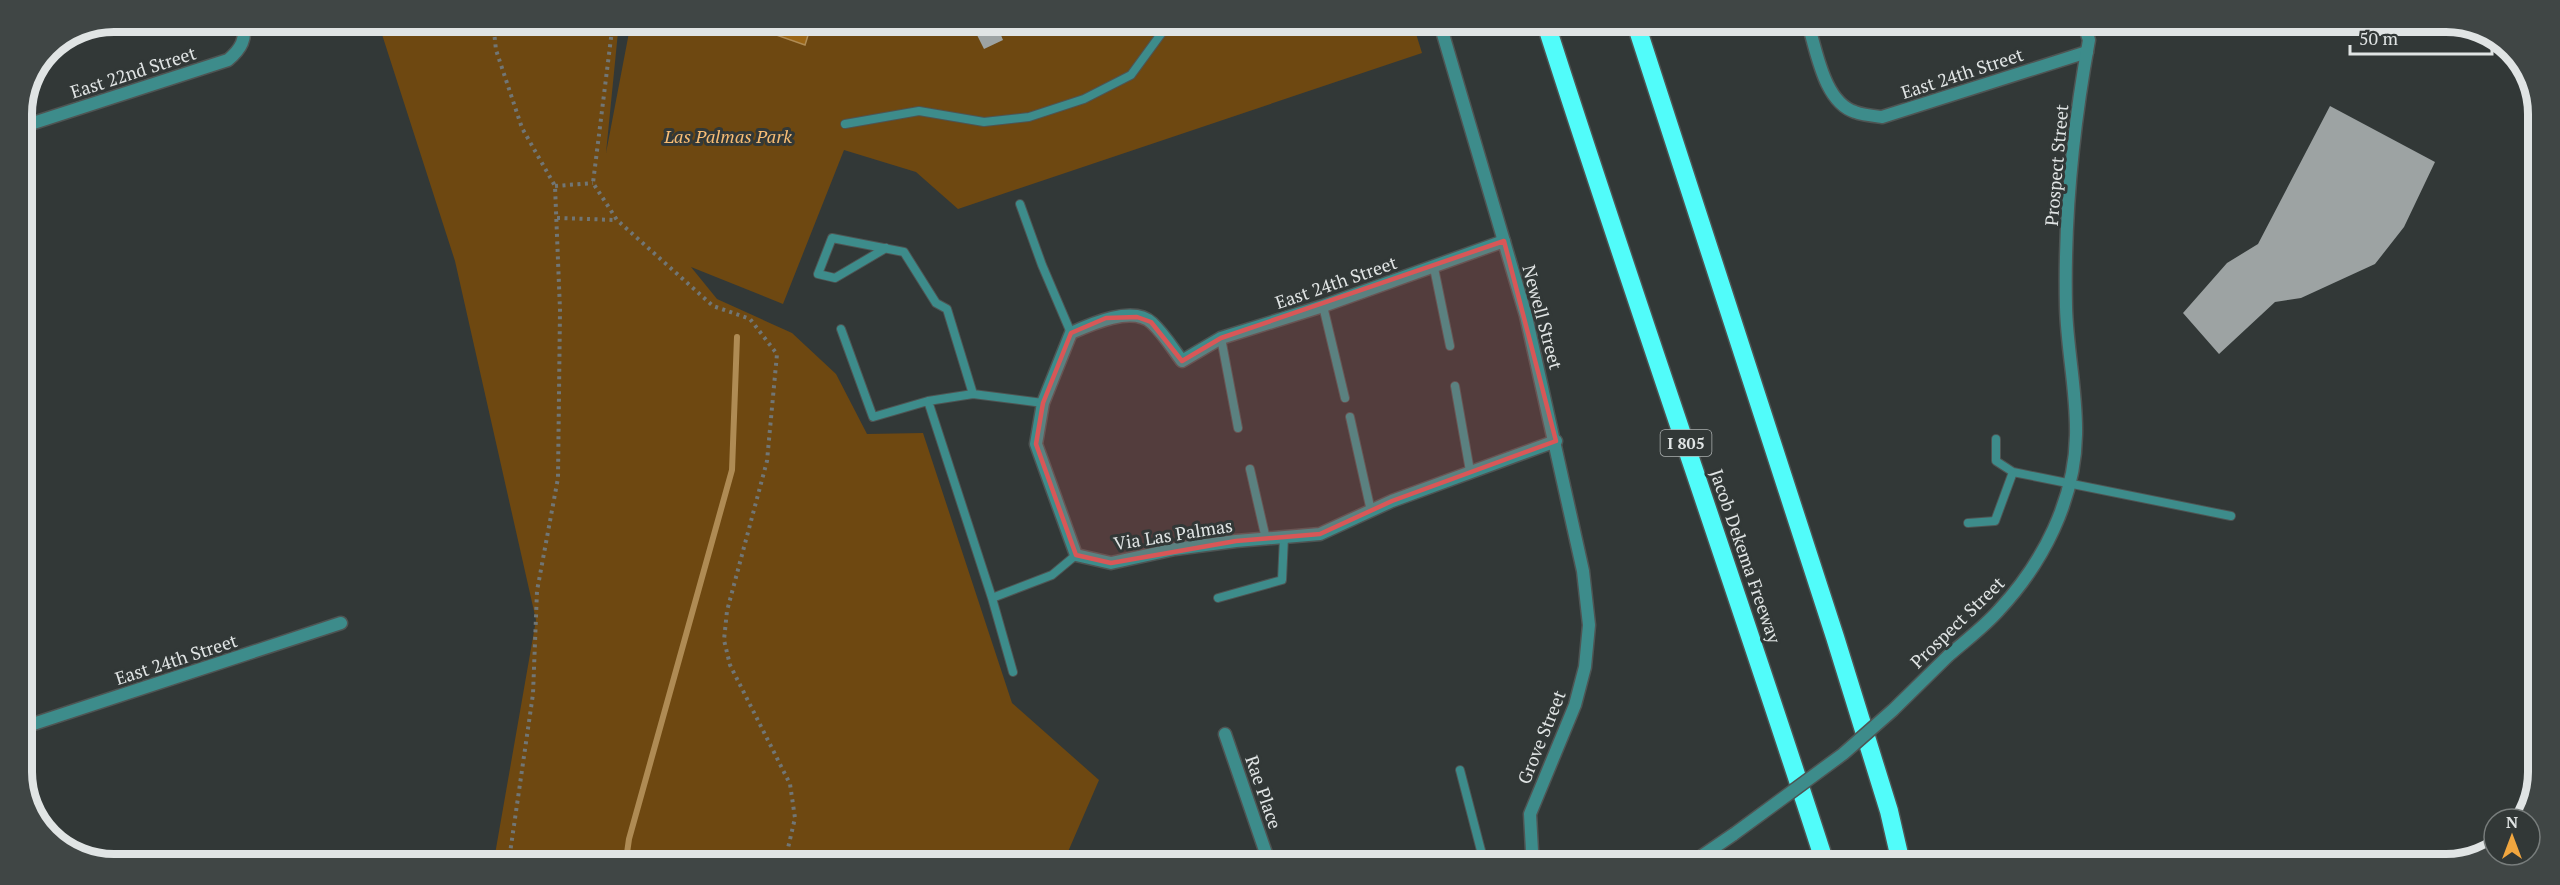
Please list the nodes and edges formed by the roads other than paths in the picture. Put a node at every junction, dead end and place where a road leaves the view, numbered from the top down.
1 (244, 32) edge
2 (1162, 32) edge
3 (1442, 32) edge
4 (1549, 32) edge
5 (1639, 32) edge
6 (1811, 32) edge
7 (2086, 32) edge
8 (2087, 52) junction
9 (32, 123) edge
10 (845, 124) dead end
11 (1020, 204) dead end
12 (1504, 241) junction
13 (886, 248) junction
14 (1434, 268) junction
15 (1323, 306) junction
16 (841, 329) dead end
17 (1071, 333) junction
18 (1221, 338) junction
19 (1450, 346) dead end
20 (1455, 386) dead end
21 (973, 394) junction
22 (1345, 398) dead end
23 (928, 401) junction
24 (1043, 403) junction
25 (1350, 417) dead end
26 (1238, 428) dead end
27 (1996, 439) dead end
28 (1556, 441) junction
29 (1250, 469) dead end
30 (1470, 471) junction
31 (2013, 472) junction
32 (2070, 484) junction
33 (1371, 511) junction
34 (2231, 516) dead end
35 (1968, 523) dead end
36 (1284, 537) junction
37 (1266, 538) junction
38 (1076, 555) junction
39 (992, 598) junction
40 (1218, 598) dead end
41 (341, 623) dead end
42 (1589, 625) joint
43 (1013, 672) dead end
44 (32, 724) edge
45 (1225, 734) dead end
46 (1460, 770) dead end
47 (1889, 811) junction
48 (1266, 854) edge
49 (1482, 854) edge
50 (1533, 854) edge
51 (1705, 854) edge
52 (1822, 854) edge
53 (1899, 854) edge
54 (1906, 854) edge

1 - 9 street, East 22nd Street
2 - 10 lane
3 - 12 street, Newell Street
4 - 52 highway, Jacob Dekema Freeway / I 805
5 - 47 highway
6 - 8 street, East 24th Street
7 - 8 street, Prospect Street
8 - 32 street, Prospect Street
11 - 17 lane
12 - 14 street, East 24th Street
12 - 28 street, Newell Street
13 - 13 lane
13 - 21 lane
14 - 15 street, East 24th Street
14 - 19 lane
15 - 18 street, East 24th Street
15 - 22 lane
16 - 23 lane
17 - 18 street, East 24th Street
17 - 24 street
18 - 26 lane
20 - 30 lane
21 - 23 lane
21 - 24 lane
23 - 39 lane
24 - 38 street
25 - 33 lane
27 - 31 lane
28 - 30 street, Via Las Palmas
28 - 42 street, Newell Street
29 - 37 lane
30 - 33 street, Via Las Palmas
31 - 32 lane
31 - 35 lane
32 - 34 lane
32 - 51 street, Prospect Street, bridge
33 - 36 street, Via Las Palmas
36 - 37 street, Via Las Palmas
36 - 40 lane
37 - 38 street, Via Las Palmas
38 - 39 lane
39 - 43 lane
41 - 44 street, East 24th Street
42 - 50 street, Grove Street
45 - 48 street, Rae Place
46 - 49 lane
47 - 53 highway
47 - 54 highway

